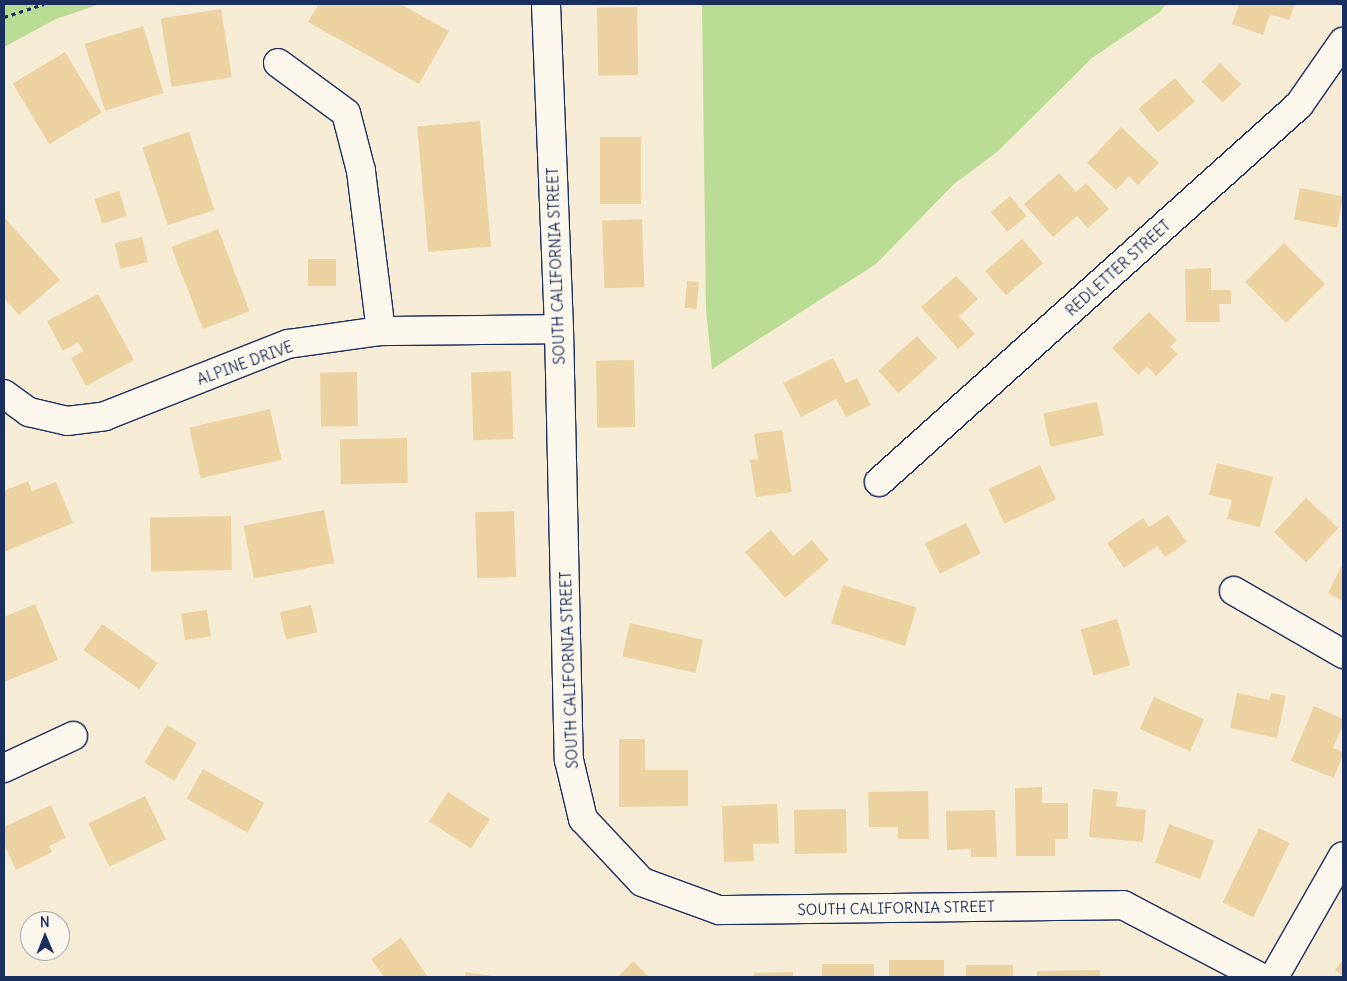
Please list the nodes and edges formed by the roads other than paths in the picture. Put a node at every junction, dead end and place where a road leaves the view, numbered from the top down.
1 (546, 4) edge
2 (1343, 42) edge
3 (278, 63) dead end
4 (559, 329) junction
5 (381, 331) junction
6 (4, 394) edge
7 (879, 482) dead end
8 (1234, 591) dead end
9 (1343, 654) edge
10 (73, 736) dead end
11 (4, 768) edge
12 (1343, 856) edge
13 (1260, 977) edge
14 (1274, 977) edge

1 - 4 street, SOUTH CALIFORNIA STREET
2 - 7 street, REDLETTER STREET
3 - 5 street
4 - 5 street, ALPINE DRIVE
4 - 13 street, SOUTH CALIFORNIA STREET
5 - 6 street, ALPINE DRIVE
8 - 9 street
10 - 11 street
12 - 14 street

